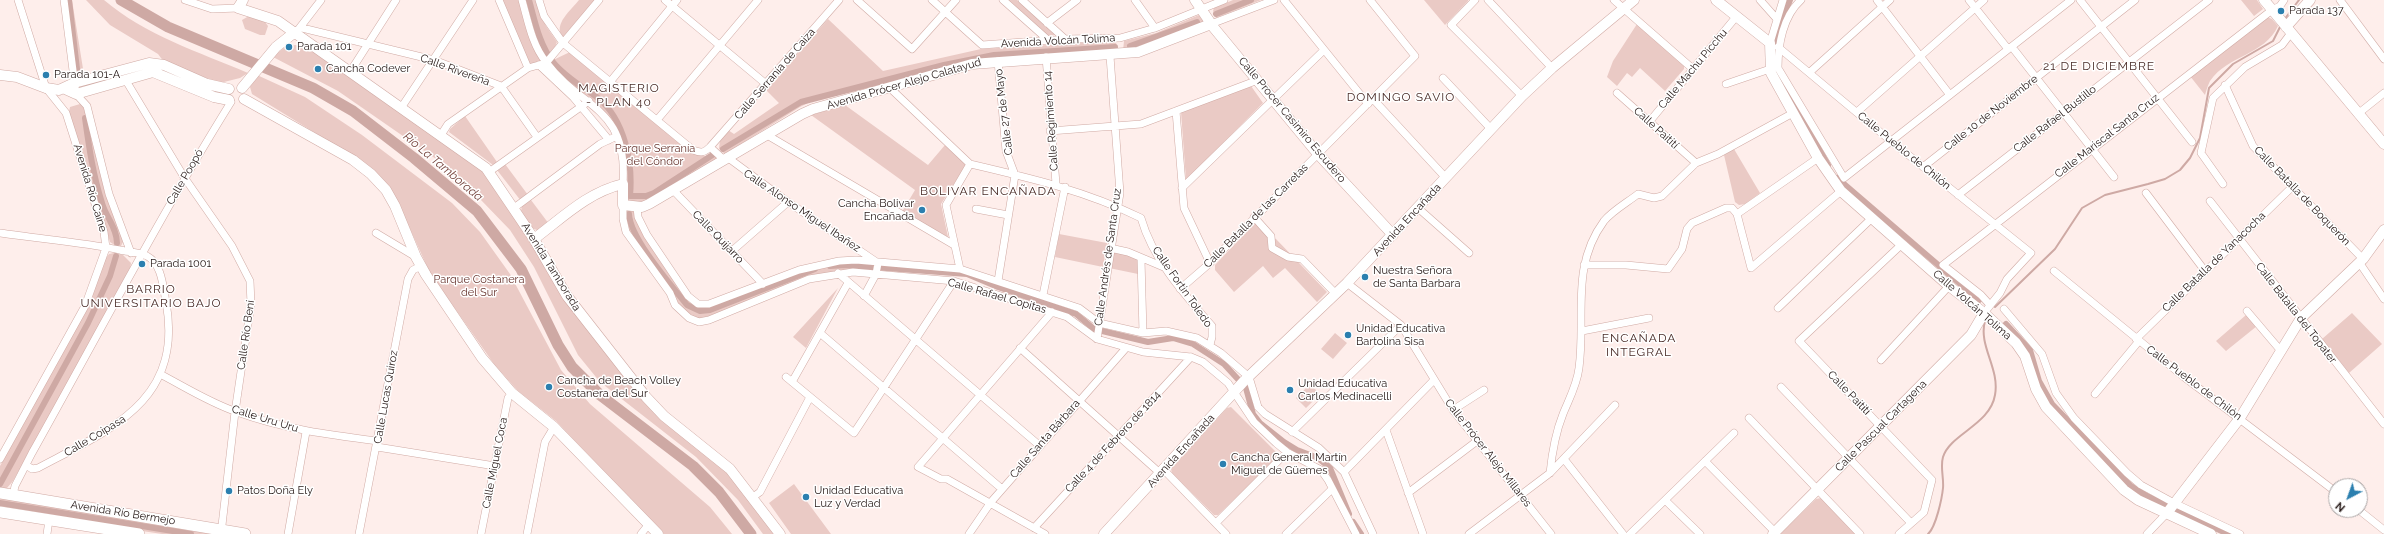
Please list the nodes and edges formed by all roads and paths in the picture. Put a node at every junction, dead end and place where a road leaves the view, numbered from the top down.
1 (18, 0) edge
2 (64, 0) edge
3 (185, 0) edge
4 (321, 0) edge
5 (396, 0) edge
6 (473, 0) edge
7 (499, 0) edge
8 (522, 0) edge
9 (539, 0) edge
10 (599, 0) edge
11 (665, 0) edge
12 (758, 0) edge
13 (839, 0) edge
14 (857, 0) edge
15 (932, 0) edge
16 (956, 0) edge
17 (1003, 0) edge
18 (1022, 0) edge
19 (1077, 0) edge
20 (1135, 0) edge
21 (1195, 0) edge
22 (1224, 0) edge
23 (1274, 0) edge
24 (1284, 0) edge
25 (1370, 0) edge
26 (1476, 0) edge
27 (1488, 0) edge
28 (1614, 0) edge
29 (1634, 0) edge
30 (1716, 0) edge
31 (1760, 0) edge
32 (1783, 0) edge
33 (1801, 0) edge
34 (1877, 0) edge
35 (1890, 0) edge
36 (1969, 0) edge
37 (1984, 0) edge
38 (2080, 0) edge
39 (2135, 0) edge
40 (2209, 0) edge
41 (2264, 0) edge
42 (2284, 0) edge
43 (2310, 0) edge
44 (2340, 0) edge
45 (2066, 1) edge
46 (674, 3) edge
47 (241, 4) edge
48 (1882, 7) junction
49 (1975, 8) junction
50 (1624, 9) junction
51 (1202, 10) junction
52 (2272, 10) junction
53 (945, 12) junction
54 (1736, 17) junction
55 (1776, 18) junction
56 (1047, 23) junction
57 (1211, 24) junction
58 (2285, 26) junction
59 (2101, 27) junction
60 (1154, 28) junction
61 (298, 30) junction
62 (1065, 39) junction
63 (1120, 39) junction
64 (1048, 40) junction
65 (368, 43) junction
66 (563, 43) junction
67 (719, 45) junction
68 (1774, 45) junction
69 (2010, 48) junction
70 (1324, 50) junction
71 (1121, 53) junction
72 (1110, 56) junction
73 (1920, 57) junction
74 (1046, 58) junction
75 (2384, 59) edge
76 (434, 60) junction
77 (998, 60) junction
78 (547, 61) junction
79 (2128, 62) junction
80 (528, 68) junction
81 (1552, 68) junction
82 (1693, 69) junction
83 (1770, 69) junction
84 (350, 72) junction
85 (1810, 72) junction
86 (0, 75) edge
87 (2036, 77) junction
88 (1443, 78) dead end
89 (125, 79) junction
90 (1258, 80) junction
91 (610, 82) junction
92 (74, 83) junction
93 (766, 84) junction
94 (1726, 84) dead end
95 (2225, 85) junction
96 (501, 86) junction
97 (46, 88) junction
98 (242, 88) junction
99 (890, 88) junction
100 (65, 89) junction
101 (229, 89) junction
102 (2384, 93) edge
103 (76, 94) junction
104 (1617, 94) dead end
105 (1950, 95) junction
106 (1522, 96) junction
107 (2156, 98) junction
108 (244, 99) junction
109 (1273, 100) junction
110 (230, 101) junction
111 (589, 101) junction
112 (1370, 101) junction
113 (581, 106) junction
114 (401, 108) junction
115 (1176, 111) junction
116 (1857, 112) junction
117 (2064, 112) junction
118 (1793, 113) junction
119 (2359, 113) junction
120 (657, 120) junction
121 (1650, 122) junction
122 (1113, 127) junction
123 (1491, 128) junction
124 (1050, 131) junction
125 (441, 135) junction
126 (767, 135) junction
127 (617, 136) junction
128 (537, 138) junction
129 (609, 140) junction
130 (1891, 141) junction
131 (2192, 142) dead end
132 (2384, 144) edge
133 (710, 147) junction
134 (2092, 148) junction
135 (1318, 154) junction
136 (725, 158) junction
137 (1818, 158) junction
138 (1696, 163) junction
139 (970, 164) junction
140 (1923, 167) junction
141 (489, 172) junction
142 (1015, 175) junction
143 (2114, 176) dead end
144 (184, 177) junction
145 (1446, 178) junction
146 (623, 184) junction
147 (1056, 184) junction
148 (2223, 184) dead end
149 (2292, 186) junction
150 (1065, 187) junction
151 (1182, 188) junction
152 (673, 190) junction
153 (1841, 190) junction
154 (2146, 193) dead end
155 (1958, 195) junction
156 (2210, 201) dead end
157 (788, 202) junction
158 (623, 205) junction
159 (637, 207) junction
160 (1118, 207) junction
161 (514, 208) junction
162 (1418, 208) junction
163 (976, 209) dead end
164 (1737, 214) junction
165 (1008, 215) junction
166 (1254, 217) junction
167 (1872, 218) junction
168 (1995, 224) junction
169 (2384, 230) edge
170 (376, 233) dead end
171 (0, 234) edge
172 (1393, 235) junction
173 (2238, 238) junction
174 (534, 239) junction
175 (954, 245) junction
176 (1901, 245) junction
177 (106, 248) junction
178 (1110, 248) junction
179 (732, 251) junction
180 (131, 253) junction
181 (1468, 253) dead end
182 (141, 254) junction
183 (1141, 259) junction
184 (418, 261) junction
185 (2361, 261) junction
186 (878, 263) junction
187 (1210, 263) junction
188 (1584, 265) junction
189 (1166, 268) junction
190 (960, 269) junction
191 (2054, 271) dead end
192 (2205, 271) junction
193 (838, 273) junction
194 (876, 274) junction
195 (954, 281) junction
196 (998, 281) junction
197 (848, 283) junction
198 (763, 284) junction
199 (1347, 284) junction
200 (1949, 286) junction
201 (1180, 289) junction
202 (1336, 294) junction
203 (1043, 295) junction
204 (864, 296) junction
205 (2384, 298) edge
206 (1778, 308) dead end
207 (1987, 309) junction
208 (2004, 309) dead end
209 (1052, 312) junction
210 (2247, 312) dead end
211 (1649, 318) dead end
212 (2301, 318) junction
213 (1099, 324) junction
214 (1401, 324) junction
215 (1582, 331) junction
216 (820, 333) junction
217 (1143, 333) junction
218 (1097, 336) junction
219 (915, 339) junction
220 (2138, 340) junction
221 (1210, 345) junction
222 (1020, 348) junction
223 (1126, 348) junction
224 (2281, 351) junction
225 (1191, 357) junction
226 (1881, 360) dead end
227 (160, 374) junction
228 (1247, 379) junction
229 (1434, 380) junction
230 (1781, 387) dead end
231 (883, 388) junction
232 (1484, 390) dead end
233 (1236, 391) junction
234 (512, 392) junction
235 (2095, 394) dead end
236 (980, 395) junction
237 (810, 397) junction
238 (1079, 401) junction
239 (1615, 405) dead end
240 (1453, 410) junction
241 (235, 412) junction
242 (1750, 418) dead end
243 (2240, 418) junction
244 (2384, 424) edge
245 (1881, 426) junction
246 (554, 427) junction
247 (1386, 430) junction
248 (306, 432) junction
249 (1292, 432) junction
250 (1734, 433) dead end
251 (1119, 436) junction
252 (942, 438) junction
253 (1476, 441) junction
254 (377, 444) junction
255 (1040, 446) junction
256 (1287, 452) junction
257 (1849, 458) junction
258 (0, 459) edge
259 (1564, 459) junction
260 (1705, 462) junction
261 (26, 466) junction
262 (495, 466) junction
263 (1163, 472) junction
264 (1344, 472) junction
265 (1550, 473) junction
266 (2328, 486) edge
267 (1002, 489) junction
268 (1332, 489) junction
269 (1818, 490) junction
270 (0, 493) edge
271 (1408, 493) junction
272 (13, 495) junction
273 (1521, 496) junction
274 (753, 497) junction
275 (1665, 500) junction
276 (990, 503) junction
277 (2170, 508) junction
278 (0, 512) edge
279 (2368, 517) edge
280 (49, 520) junction
281 (1216, 523) junction
282 (1912, 523) junction
283 (650, 524) junction
284 (1034, 528) junction
285 (2384, 530) edge
286 (221, 532) edge
287 (1222, 532) edge
288 (1474, 533) edge
289 (1774, 533) edge
290 (47, 534) edge
291 (139, 534) edge
292 (245, 534) edge
293 (288, 534) edge
294 (359, 534) edge
295 (481, 534) edge
296 (527, 534) edge
297 (641, 534) edge
298 (658, 534) edge
299 (780, 534) edge
300 (969, 534) edge
301 (1045, 534) edge
302 (1104, 534) edge
303 (1286, 534) edge
304 (1356, 534) edge
305 (1373, 534) edge
306 (1423, 534) edge
307 (1551, 534) edge
308 (1623, 534) edge
309 (1630, 534) edge
310 (1700, 534) edge
311 (1860, 534) edge
312 (1899, 534) edge
313 (2147, 534) edge
314 (2211, 534) edge
315 (2240, 534) edge

1 - 97 street, Avenida Río Caine
2 - 92 street, Avenida Río Caine
3 - 47 street, Calle Rivereña
4 - 61 street
5 - 65 street
6 - 76 street
7 - 80 street
8 - 78 street
9 - 66 street
10 - 66 street
11 - 46 street
12 - 67 street
13 - 93 street, Calle Serranía de Caiza
14 - 53 street
15 - 53 street
16 - 53 street
17 - 64 street
18 - 56 street
19 - 56 street
20 - 60 street
21 - 51 main road, Calle Procer Casimiro Escudero
22 - 51 street, Avenida Volcán Tolima
23 - 57 street, Avenida Prócer Alejo Calatayud
24 - 70 street
25 - 112 street, Calle Batalla de las Carretas
26 - 106 street
27 - 81 street
28 - 50 street
29 - 50 main road, Avenida Encañada
30 - 54 main road, Calle Pueblo de Chilón
31 - 55 street
32 - 55 street
33 - 68 street
34 - 48 street
35 - 48 street
36 - 49 street
37 - 49 street
38 - 59 street
39 - 59 street, Calle 10 de Noviembre
40 - 79 street, Calle Rafael Bustillo
41 - 52 main road
42 - 52 street, Calle Mariscal Santa Cruz
43 - 58 main road
44 - 75 street
45 - 69 street
46 - 67 street
46 - 91 street
47 - 61 main road, Calle Rivereña
48 - 73 street
48 - 85 street
49 - 69 street
49 - 73 street
50 - 81 main road, Avenida Encañada
50 - 82 street
51 - 57 main road, Calle Procer Casimiro Escudero
51 - 60 street, Avenida Volcán Tolima
52 - 58 main road
52 - 107 street, Calle Mariscal Santa Cruz
53 - 64 street, Avenida Volcán Tolima
54 - 68 main road, Calle Pueblo de Chilón
54 - 82 street, Calle Machu Picchu
55 - 68 street
56 - 62 street
57 - 71 main road, Avenida Prócer Alejo Calatayud
57 - 90 main road, Calle Procer Casimiro Escudero
58 - 95 street
58 - 119 main road
59 - 79 street
59 - 87 street, Calle 10 de Noviembre
60 - 63 street, Avenida Volcán Tolima
61 - 65 street, Calle Rivereña
61 - 84 main road, Avenida Tamborada
61 - 98 main road
62 - 63 street, Avenida Volcán Tolima
62 - 64 street, Avenida Volcán Tolima
63 - 71 street
65 - 76 street, Calle Rivereña
65 - 84 street
66 - 78 street
66 - 91 street
67 - 93 street
67 - 120 street
68 - 83 main road, Calle Volcán Tolima
68 - 85 street, Calle Pueblo de Chilón
68 - 130 street
69 - 87 street
69 - 105 street
70 - 109 street
70 - 112 street
71 - 72 main road, Avenida Prócer Alejo Calatayud
72 - 74 main road, Avenida Prócer Alejo Calatayud
72 - 122 street, Calle Andrés de Santa Cruz
73 - 105 street
73 - 116 street
74 - 77 main road, Avenida Prócer Alejo Calatayud
74 - 124 street, Calle Regimiento 14
76 - 96 street, Calle Rivereña
76 - 114 street
77 - 99 main road, Avenida Prócer Alejo Calatayud
77 - 142 street, Calle 27 de Mayo
78 - 80 street
78 - 111 street
78 - 113 street
79 - 107 street
79 - 117 street, Calle Rafael Bustillo
80 - 96 street
81 - 106 main road, Avenida Encañada
82 - 121 street, Calle Machu Picchu
83 - 94 street
83 - 118 main road, Calle Volcán Tolima
84 - 114 main road, Avenida Tamborada
85 - 116 street, Calle Pueblo de Chilón
86 - 97 main road
87 - 117 street
87 - 140 street, Calle 10 de Noviembre
88 - 123 street
89 - 103 main road
89 - 110 main road
89 - 144 street, Calle Río Beni
90 - 109 main road, Calle Procer Casimiro Escudero
90 - 115 street
91 - 120 street
92 - 100 main road
92 - 101 main road
92 - 103 street, Avenida Río Caine
93 - 133 street, Calle Serranía de Caiza
95 - 148 street
95 - 149 street, Calle Batalla de Boquerón
96 - 125 street
96 - 128 street, Calle Rivereña
97 - 100 main road
97 - 177 street, Avenida Río Caine
98 - 101 main road
98 - 108 main road
99 - 126 main road, Avenida Prócer Alejo Calatayud
99 - 139 street
100 - 103 main road
101 - 110 main road
102 - 119 street
103 - 180 street, Avenida Río Caine
104 - 121 street, Calle Paitití
105 - 130 street
106 - 123 main road, Avenida Encañada
107 - 131 street
107 - 134 street, Calle Mariscal Santa Cruz
108 - 110 main road
108 - 184 main road
109 - 135 main road, Calle Procer Casimiro Escudero
109 - 151 street
110 - 144 street, Calle Poopó
111 - 113 street
111 - 127 street
112 - 135 street, Calle Batalla de las Carretas
112 - 145 street
113 - 128 street
113 - 129 street
114 - 125 main road, Avenida Tamborada
115 - 122 street
115 - 151 street
116 - 130 street, Calle Pueblo de Chilón
117 - 134 street
117 - 155 street, Calle Rafael Bustillo
118 - 137 main road, Calle Volcán Tolima
118 - 138 street
119 - 132 main road
120 - 133 street
121 - 138 street, Calle Paitití
122 - 124 street
122 - 160 street, Calle Andrés de Santa Cruz
123 - 145 main road, Avenida Encañada
124 - 147 street, Calle Regimiento 14
125 - 141 main road, Avenida Tamborada
126 - 136 main road, Avenida Prócer Alejo Calatayud
126 - 175 street
127 - 129 street
127 - 146 street
128 - 141 street
129 - 161 street
130 - 140 street, Calle Pueblo de Chilón
133 - 136 street, Calle Alonso Miguel Ibañez
134 - 143 street
134 - 168 street, Calle Mariscal Santa Cruz
135 - 166 street, Calle Batalla de las Carretas
135 - 172 main road, Calle Procer Casimiro Escudero
136 - 152 main road, Avenida Prócer Alejo Calatayud
136 - 157 street, Calle Alonso Miguel Ibañez
137 - 153 main road, Calle Volcán Tolima
137 - 164 street
138 - 188 street
139 - 142 street, Calle Fortin Toledo
139 - 175 street
140 - 155 street, Calle Pueblo de Chilón
141 - 161 main road, Avenida Tamborada
142 - 147 street, Calle Fortin Toledo
142 - 165 street
144 - 182 street, Calle Poopó
144 - 241 street, Calle Río Beni
145 - 162 main road, Avenida Encañada
146 - 158 main road
146 - 174 main road
147 - 150 street, Calle Fortin Toledo
149 - 173 street, Calle Batalla de Yanacocha
149 - 185 street, Calle Batalla de Boquerón
150 - 160 street, Calle Fortin Toledo
150 - 203 street
151 - 187 street
152 - 159 main road, Avenida Prócer Alejo Calatayud
152 - 179 street, Calle Quijarro
153 - 164 street
153 - 167 main road, Calle Volcán Tolima
154 - 192 street
155 - 168 street, Calle Pueblo de Chilón
156 - 173 street, Calle Batalla del Topater
157 - 179 street
157 - 186 street, Calle Alonso Miguel Ibañez
158 - 159 main road, Avenida Prócer Alejo Calatayud
158 - 193 street, Calle Rafael Copitas
159 - 198 street
160 - 178 street, Calle Andrés de Santa Cruz
160 - 189 street, Calle Fortin Toledo
161 - 174 main road, Avenida Tamborada
162 - 172 main road, Avenida Encañada
162 - 181 street
163 - 165 street
164 - 188 street
165 - 196 street
166 - 187 street, Calle Batalla de las Carretas
166 - 202 street
167 - 176 main road, Calle Volcán Tolima
167 - 206 street
168 - 207 street, Calle Pueblo de Chilón
168 - 207 street, Calle Mariscal Santa Cruz
169 - 185 main road
170 - 184 street
171 - 177 street
172 - 199 main road, Avenida Encañada
173 - 192 street, Calle Batalla de Yanacocha
173 - 212 street, Calle Batalla del Topater
174 - 274 main road, Avenida Tamborada
175 - 190 street
176 - 200 main road, Calle Volcán Tolima
176 - 245 street, Calle Paitití
177 - 180 street
177 - 258 street, Avenida Río Caine
178 - 183 street
178 - 213 street, Calle Andrés de Santa Cruz
179 - 198 street, Calle Quijarro
180 - 182 street
182 - 227 street, Calle Coipasa
182 - 261 street, Calle Poopó
183 - 189 street
183 - 217 street
184 - 234 main road
184 - 254 street, Calle Lucas Quiroz
185 - 205 street, Calle Batalla de Boquerón
185 - 212 main road
186 - 190 street
186 - 194 street
186 - 198 street
187 - 201 street, Calle Batalla de las Carretas
188 - 215 street
189 - 201 street, Calle Fortin Toledo
190 - 196 street
191 - 220 street, Calle Pueblo de Chilón
192 - 220 street, Calle Batalla de Yanacocha
193 - 194 street, Calle Rafael Copitas
193 - 197 street
194 - 195 street, Calle Rafael Copitas
194 - 204 street
195 - 209 street, Calle Rafael Copitas
195 - 219 street
196 - 203 street
197 - 204 street
197 - 216 street
199 - 202 main road, Avenida Encañada
199 - 214 street, Calle Prócer Alejo Millares
200 - 207 main road, Calle Volcán Tolima
200 - 226 street
201 - 221 street, Calle Fortin Toledo
202 - 228 main road, Avenida Encañada
203 - 213 street
204 - 219 street
207 - 245 main road, Calle Pascual Cartagena
207 - 277 main road, Calle Volcán Tolima
208 - 277 street, Calle Volcán Tolima
209 - 218 street, Calle Rafael Copitas
209 - 222 street
210 - 224 street
211 - 215 street
212 - 224 main road
212 - 244 street, Calle Batalla del Topater
213 - 217 street
213 - 218 street, Calle Andrés de Santa Cruz
214 - 229 street, Calle Prócer Alejo Millares
214 - 249 street
215 - 265 street
216 - 231 street
216 - 237 street
217 - 221 street
218 - 223 street, Calle Rafael Copitas
219 - 231 street
219 - 236 street
220 - 235 street, Calle Batalla de Yanacocha
220 - 243 street, Calle Pueblo de Chilón
221 - 228 street
222 - 236 street
222 - 238 street
223 - 225 street, Calle Rafael Copitas
223 - 238 street, Calle Santa Bárbara
224 - 243 main road
225 - 233 street, Calle Rafael Copitas
225 - 251 street, Calle 4 de Febrero de 1814
227 - 241 street, Calle Uru Uru
227 - 261 street, Calle Coipasa
228 - 233 main road, Avenida Encañada
228 - 249 street
229 - 240 street, Calle Prócer Alejo Millares
229 - 247 street
230 - 257 street
231 - 237 street
231 - 252 street
232 - 240 street
233 - 256 street, Calle Rafael Copitas
233 - 263 main road, Avenida Encañada
234 - 246 main road
234 - 262 street, Calle Miguel Coca
236 - 252 street
236 - 255 street
237 - 274 street
238 - 251 street
238 - 255 street, Calle Santa Bárbara
239 - 259 street
240 - 253 street, Calle Prócer Alejo Millares
241 - 248 street, Calle Uru Uru
241 - 286 street, Calle Río Beni
242 - 269 street
243 - 266 street, Calle Pueblo de Chilón
243 - 277 main road
245 - 257 main road, Calle Pascual Cartagena
245 - 282 street, Calle Paitití
246 - 283 main road
246 - 296 street
247 - 264 street
247 - 271 street
248 - 254 street, Calle Uru Uru
248 - 293 street
249 - 264 street
250 - 260 street
251 - 263 street
251 - 284 street, Calle 4 de Febrero de 1814
252 - 267 street
252 - 276 street
253 - 271 street
253 - 273 street, Calle Prócer Alejo Millares
254 - 262 street, Calle Uru Uru
254 - 294 street, Calle Lucas Quiroz
255 - 267 street, Calle Santa Bárbara
256 - 268 street, Calle Rafael Copitas
256 - 281 street
257 - 269 main road, Calle Pascual Cartagena
257 - 282 street
259 - 265 street
259 - 308 street
260 - 275 street
260 - 289 street
261 - 272 street
262 - 295 street, Calle Miguel Coca
263 - 281 street
263 - 302 main road, Avenida Encañada
264 - 305 street
265 - 273 street
267 - 276 street, Calle Santa Bárbara
268 - 303 street
268 - 304 street, Calle Rafael Copitas
269 - 289 main road, Calle Pascual Cartagena
269 - 311 street
270 - 272 main road, Avenida Río Bermejo
271 - 306 street
272 - 286 main road, Avenida Río Bermejo
273 - 288 street
273 - 307 street, Calle Prócer Alejo Millares
274 - 299 main road, Avenida Tamborada
275 - 309 street
275 - 310 street
276 - 284 street
276 - 300 street, Calle Santa Bárbara
277 - 313 street
277 - 314 main road, Calle Volcán Tolima
277 - 315 street, Calle Volcán Tolima
278 - 280 main road, Avenida Río Bermejo
279 - 285 street
280 - 290 street
280 - 291 main road, Avenida Río Bermejo
281 - 287 street
282 - 312 street
283 - 297 street
283 - 298 main road
284 - 301 street
286 - 292 main road, Avenida Río Bermejo

